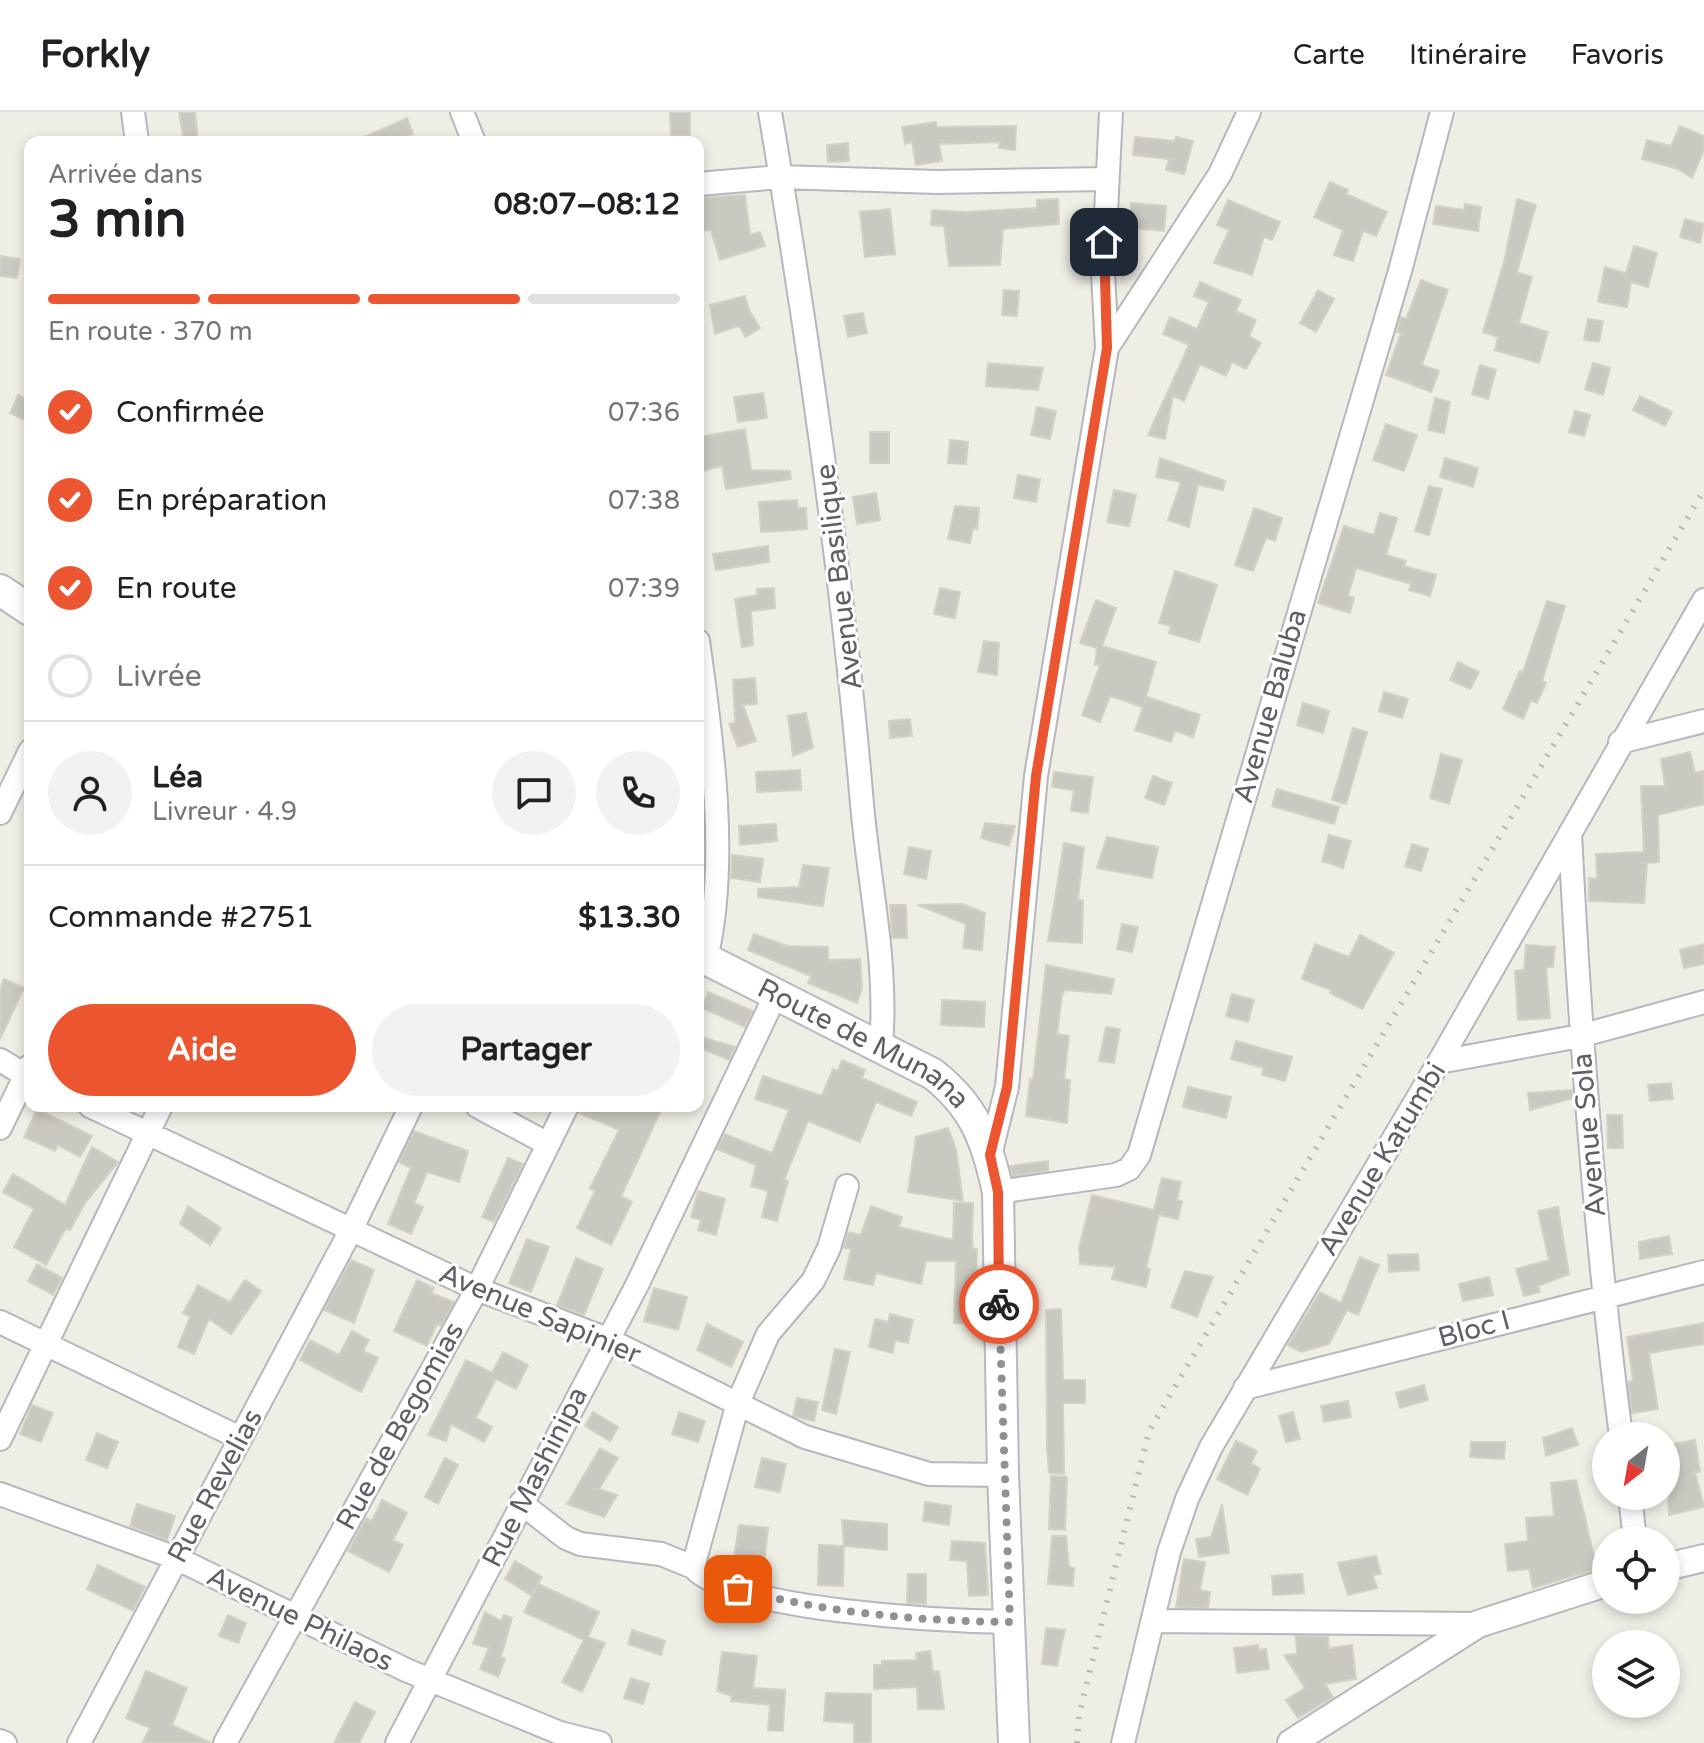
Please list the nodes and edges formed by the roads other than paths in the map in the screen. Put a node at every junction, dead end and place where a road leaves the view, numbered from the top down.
1 (133, 112) edge
2 (462, 112) edge
3 (770, 112) edge
4 (1111, 112) edge
5 (1249, 112) edge
6 (1442, 112) edge
7 (136, 136) edge
8 (472, 136) edge
9 (780, 177) junction
10 (1107, 179) junction
11 (704, 183) edge
12 (1107, 348) junction
13 (0, 590) edge
14 (1704, 600) edge
15 (24, 606) edge
16 (704, 683) edge
17 (1704, 721) edge
18 (1620, 742) junction
19 (24, 763) edge
20 (0, 813) edge
21 (1570, 833) junction
22 (704, 950) edge
23 (704, 958) edge
24 (776, 994) junction
25 (1704, 1002) edge
26 (1580, 1036) junction
27 (881, 1045) junction
28 (0, 1060) edge
29 (1439, 1062) junction
30 (24, 1071) edge
31 (24, 1081) edge
32 (103, 1112) edge
33 (158, 1112) edge
34 (408, 1112) edge
35 (488, 1112) edge
36 (564, 1112) edge
37 (0, 1128) edge
38 (148, 1133) junction
39 (548, 1144) junction
40 (990, 1155) junction
41 (847, 1186) dead end
42 (998, 1192) junction
43 (351, 1230) junction
44 (1704, 1272) edge
45 (477, 1289) junction
46 (1603, 1295) junction
47 (0, 1322) edge
48 (607, 1339) junction
49 (43, 1344) junction
50 (1245, 1388) junction
51 (738, 1403) junction
52 (1619, 1422) edge
53 (240, 1438) junction
54 (0, 1439) edge
55 (1003, 1475) junction
56 (0, 1494) edge
57 (521, 1503) junction
58 (176, 1558) junction
59 (1704, 1558) edge
60 (1680, 1564) edge
61 (701, 1574) junction
62 (1592, 1587) edge
63 (295, 1616) junction
64 (1154, 1621) junction
65 (1010, 1622) junction
66 (1478, 1624) junction
67 (430, 1678) junction
68 (79, 1743) edge
69 (225, 1743) edge
70 (397, 1743) edge
71 (600, 1743) edge
72 (1014, 1743) edge
73 (1123, 1743) edge
74 (1291, 1743) edge

1 - 7 street
2 - 8 street
3 - 9 street, Avenue Basilique
4 - 10 street
5 - 12 street
6 - 42 street, Avenue Baluba
9 - 10 street
9 - 11 street
9 - 27 street, Avenue Basilique
10 - 12 street
12 - 40 street
13 - 15 main road
14 - 18 street, Avenue Katumbi
16 - 22 street
17 - 18 street
18 - 21 street, Avenue Katumbi
19 - 20 street
21 - 26 street, Avenue Sola
21 - 29 street, Avenue Katumbi
23 - 24 main road, Route de Munana
24 - 27 main road, Route de Munana
24 - 48 street, Rue Mashinipa
25 - 26 street
26 - 29 street
26 - 46 street, Avenue Sola
27 - 40 main road, Route de Munana
28 - 30 street
29 - 50 street, Avenue Katumbi
31 - 37 street
32 - 38 street, Avenue Sapinier
33 - 38 street
34 - 43 street, Rue Revelias
35 - 39 street
36 - 39 street, Rue de Begomias
38 - 43 street, Avenue Sapinier
38 - 49 street
39 - 45 street, Rue de Begomias
40 - 42 main road, Route de Munana
41 - 51 street
42 - 55 main road, Route de Munana
43 - 45 street, Avenue Sapinier
43 - 53 street, Rue Revelias
44 - 46 street, Bloc I
45 - 48 street, Avenue Sapinier
45 - 63 street, Rue de Begomias
46 - 50 street, Bloc I
46 - 52 street, Avenue Sola
47 - 49 street
48 - 51 street, Avenue Sapinier
48 - 57 street, Rue Mashinipa
49 - 53 street
49 - 54 street
50 - 64 street, Avenue Katumbi
51 - 55 street, Avenue Sapinier
51 - 61 street
53 - 58 street, Rue Revelias
55 - 65 main road, Route de Munana
56 - 58 street, Avenue Philaos
57 - 61 street
57 - 67 street, Rue Mashinipa
58 - 63 street, Avenue Philaos
58 - 68 street, Rue Revelias
59 - 60 street
61 - 65 street
62 - 66 street
63 - 67 street, Avenue Philaos
63 - 69 street, Rue de Begomias
64 - 66 street
64 - 73 street, Avenue Katumbi
65 - 72 main road, Route de Munana
66 - 74 street
67 - 70 street, Rue Mashinipa
67 - 71 street, Avenue Philaos

